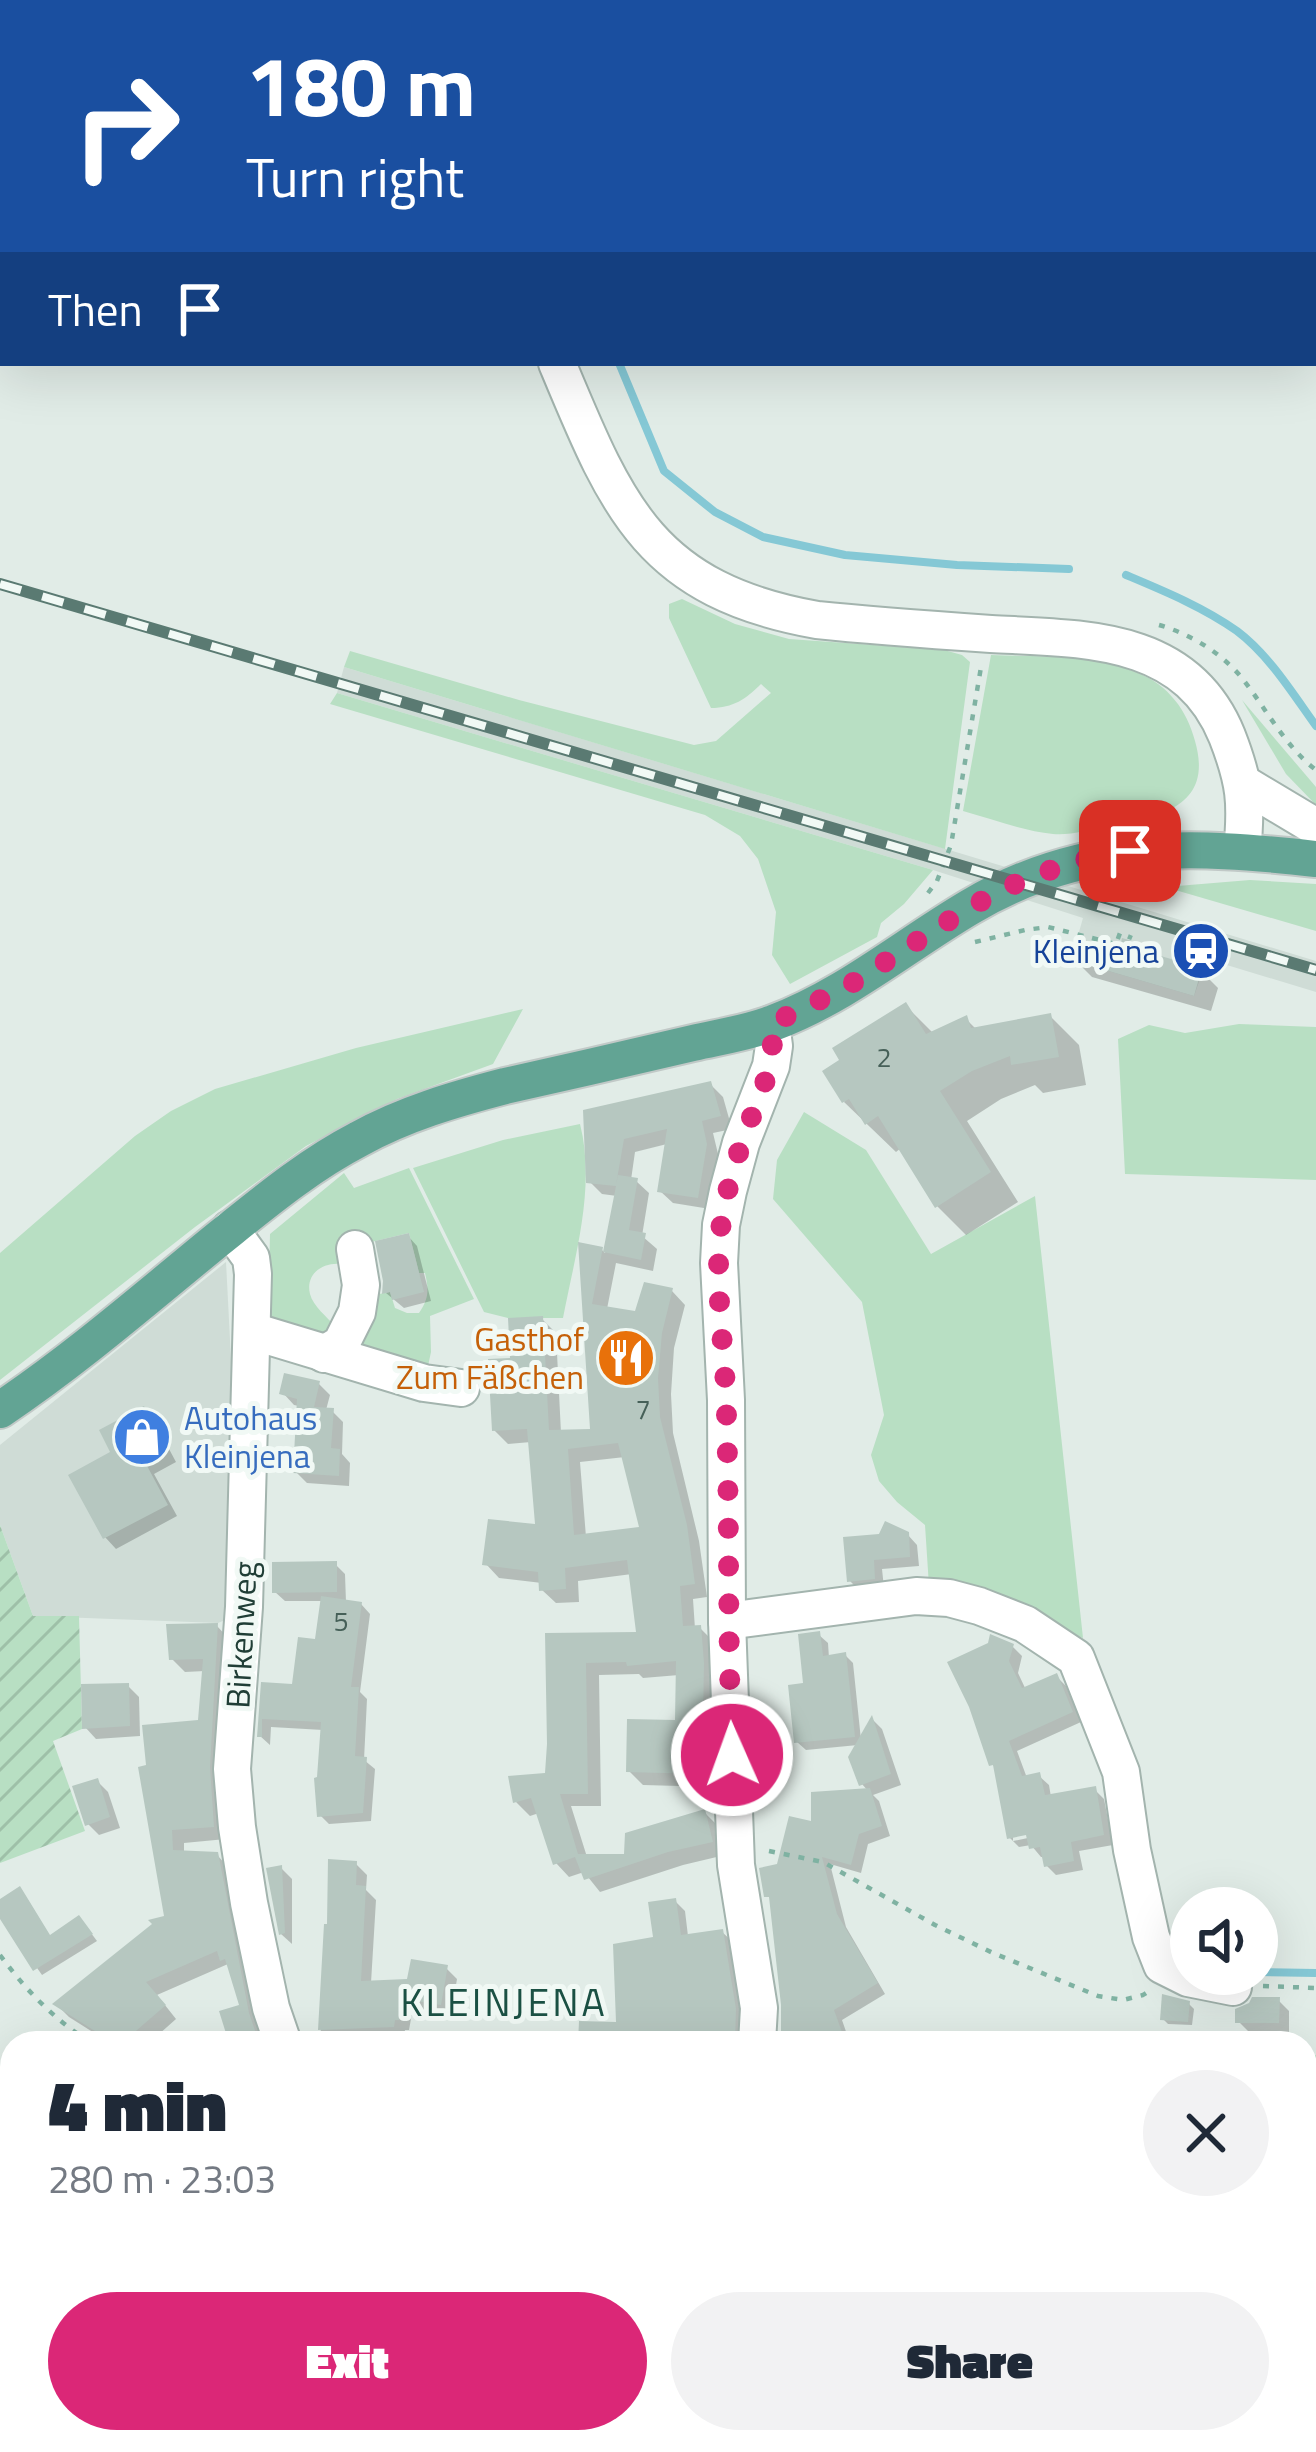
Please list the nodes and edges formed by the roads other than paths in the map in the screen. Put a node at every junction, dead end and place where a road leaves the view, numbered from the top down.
1 (557, 366) edge
2 (1244, 784) junction
3 (1316, 826) edge
4 (1242, 852) junction
5 (1316, 860) edge
6 (771, 1024) junction
7 (230, 1229) junction
8 (355, 1249) dead end
9 (252, 1331) junction
10 (324, 1354) junction
11 (461, 1388) dead end
12 (0, 1410) edge
13 (727, 1621) junction
14 (1170, 1969) edge
15 (279, 2031) edge
16 (758, 2031) edge

1 - 2 street
2 - 3 street
2 - 4 street
4 - 5 main road
4 - 6 main road
6 - 7 main road
6 - 13 street
7 - 9 street, Birkenweg
7 - 12 main road
8 - 10 street
9 - 10 street
9 - 15 street, Birkenweg
10 - 11 street
13 - 14 street
13 - 16 street

